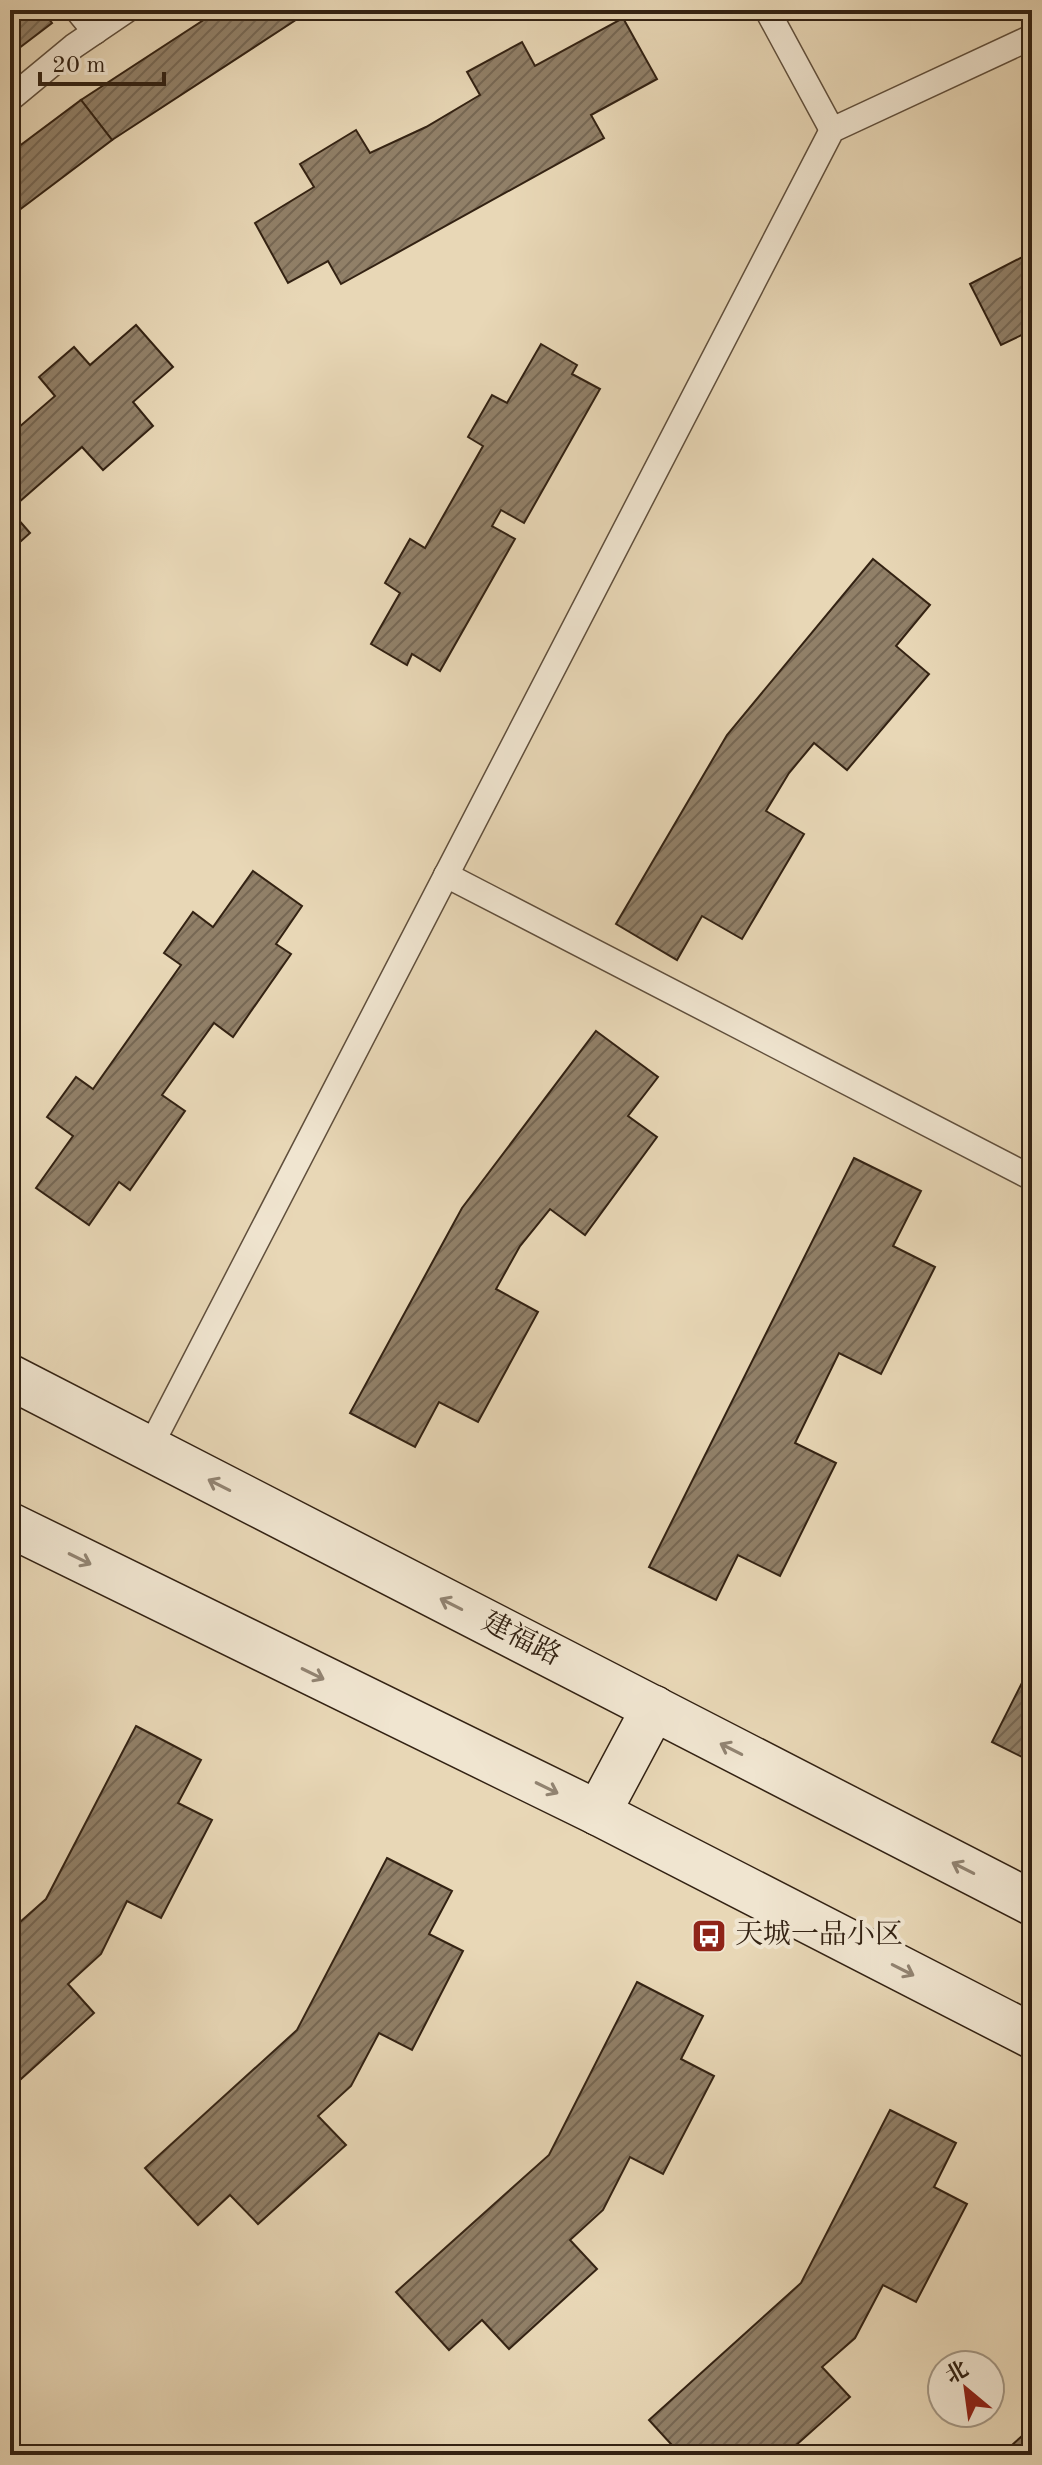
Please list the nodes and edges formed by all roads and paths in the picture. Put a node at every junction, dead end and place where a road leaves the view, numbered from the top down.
1 (77, 10) edge
2 (127, 10) edge
3 (767, 10) edge
4 (95, 32) junction
5 (1032, 37) edge
6 (10, 99) edge
7 (832, 130) junction
8 (446, 875) junction
9 (1032, 1178) edge
10 (10, 1377) edge
11 (149, 1449) junction
12 (10, 1525) edge
13 (654, 1708) junction
14 (598, 1813) junction
15 (1032, 1903) edge
16 (1032, 2036) edge

1 - 4 lane
2 - 4 lane
3 - 7 lane
4 - 6 lane
5 - 7 lane
7 - 8 lane
8 - 9 lane
8 - 11 lane
10 - 11 main road, 建福路
13 -> 11 main road, 建福路
12 -> 14 main road
13 - 14 main road
15 -> 13 main road, 建福路
14 -> 16 main road

